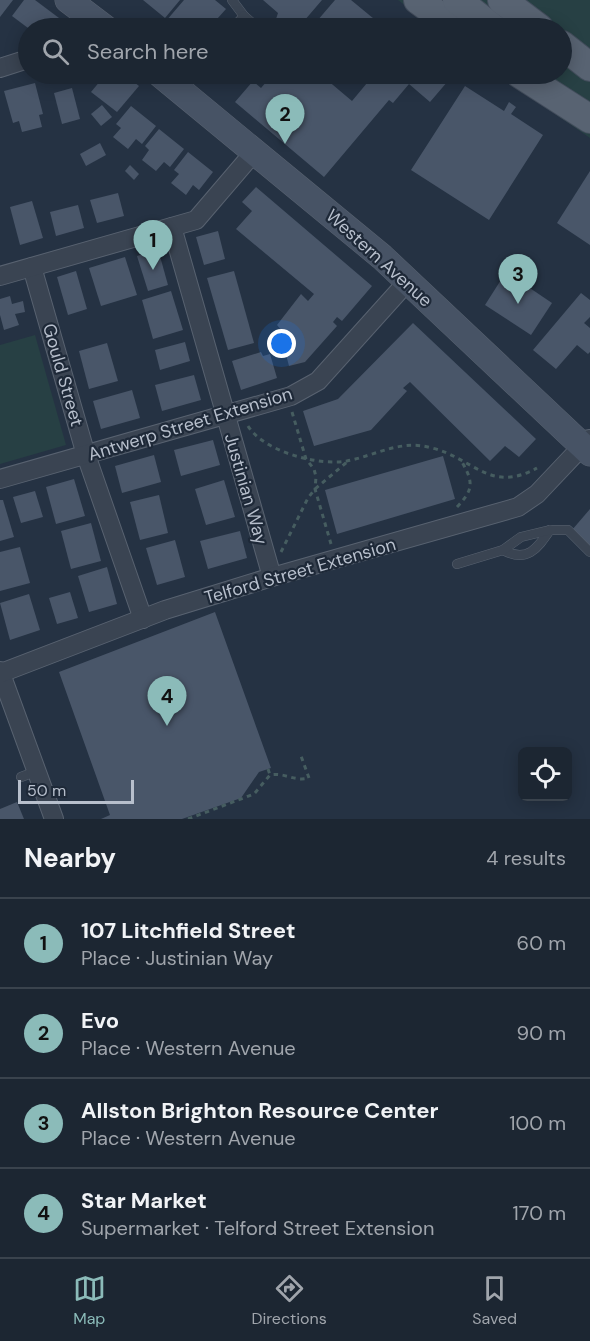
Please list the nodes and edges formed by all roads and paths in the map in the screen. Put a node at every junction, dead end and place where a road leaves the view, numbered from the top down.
1 (68, 0) edge
2 (232, 0) edge
3 (418, 0) edge
4 (457, 0) edge
5 (502, 0) edge
6 (244, 16) joint
7 (91, 18) edge
8 (246, 18) edge
9 (442, 18) edge
10 (480, 18) edge
11 (526, 18) edge
12 (572, 53) edge
13 (18, 62) edge
14 (590, 67) edge
15 (0, 68) edge
16 (191, 84) edge
17 (536, 84) edge
18 (564, 84) edge
19 (590, 103) edge
20 (590, 119) edge
21 (255, 152) junction
22 (172, 227) junction
23 (32, 267) junction
24 (0, 276) edge
25 (408, 281) junction
26 (291, 408) dead end
27 (225, 416) junction
28 (246, 422) dead end
29 (587, 445) edge
30 (86, 455) junction
31 (306, 459) junction
32 (348, 461) junction
33 (462, 461) junction
34 (542, 465) dead end
35 (0, 479) edge
36 (315, 489) junction
37 (455, 509) dead end
38 (550, 530) junction
39 (331, 544) dead end
40 (503, 550) junction
41 (590, 552) edge
42 (279, 556) dead end
43 (457, 564) dead end
44 (272, 577) junction
45 (143, 619) junction
46 (0, 672) edge
47 (301, 756) dead end
48 (268, 769) dead end
49 (270, 775) junction
50 (54, 819) edge
51 (188, 819) edge

1 - 7 main road
2 - 6 lane
3 - 9 main road
4 - 10 main road
5 - 11 main road
6 - 8 lane
12 - 14 main road
13 - 15 street
16 - 21 main road, Western Avenue
17 - 20 main road
18 - 19 main road
21 - 22 street
21 - 25 main road, Western Avenue
22 - 23 street
22 - 27 street, Justinian Way
23 - 24 street
23 - 30 street, Gould Street
25 - 27 street, Antwerp Street Extension
25 - 29 main road, Western Avenue
26 - 31 path
27 - 30 street, Antwerp Street Extension
27 - 44 street, Justinian Way
28 - 31 path
29 - 44 street, Telford Street Extension
30 - 35 street, Antwerp Street Extension
30 - 45 street, Gould Street
31 - 32 path
31 - 36 path
32 - 33 path
32 - 36 path
33 - 34 path
33 - 37 path
36 - 39 path
36 - 42 path
38 - 40 lane
38 - 40 lane
38 - 41 lane
40 - 43 lane
44 - 45 street, Telford Street Extension
45 - 46 street, Telford Street Extension
46 - 50 street
47 - 49 path
48 - 49 path
49 - 51 path

